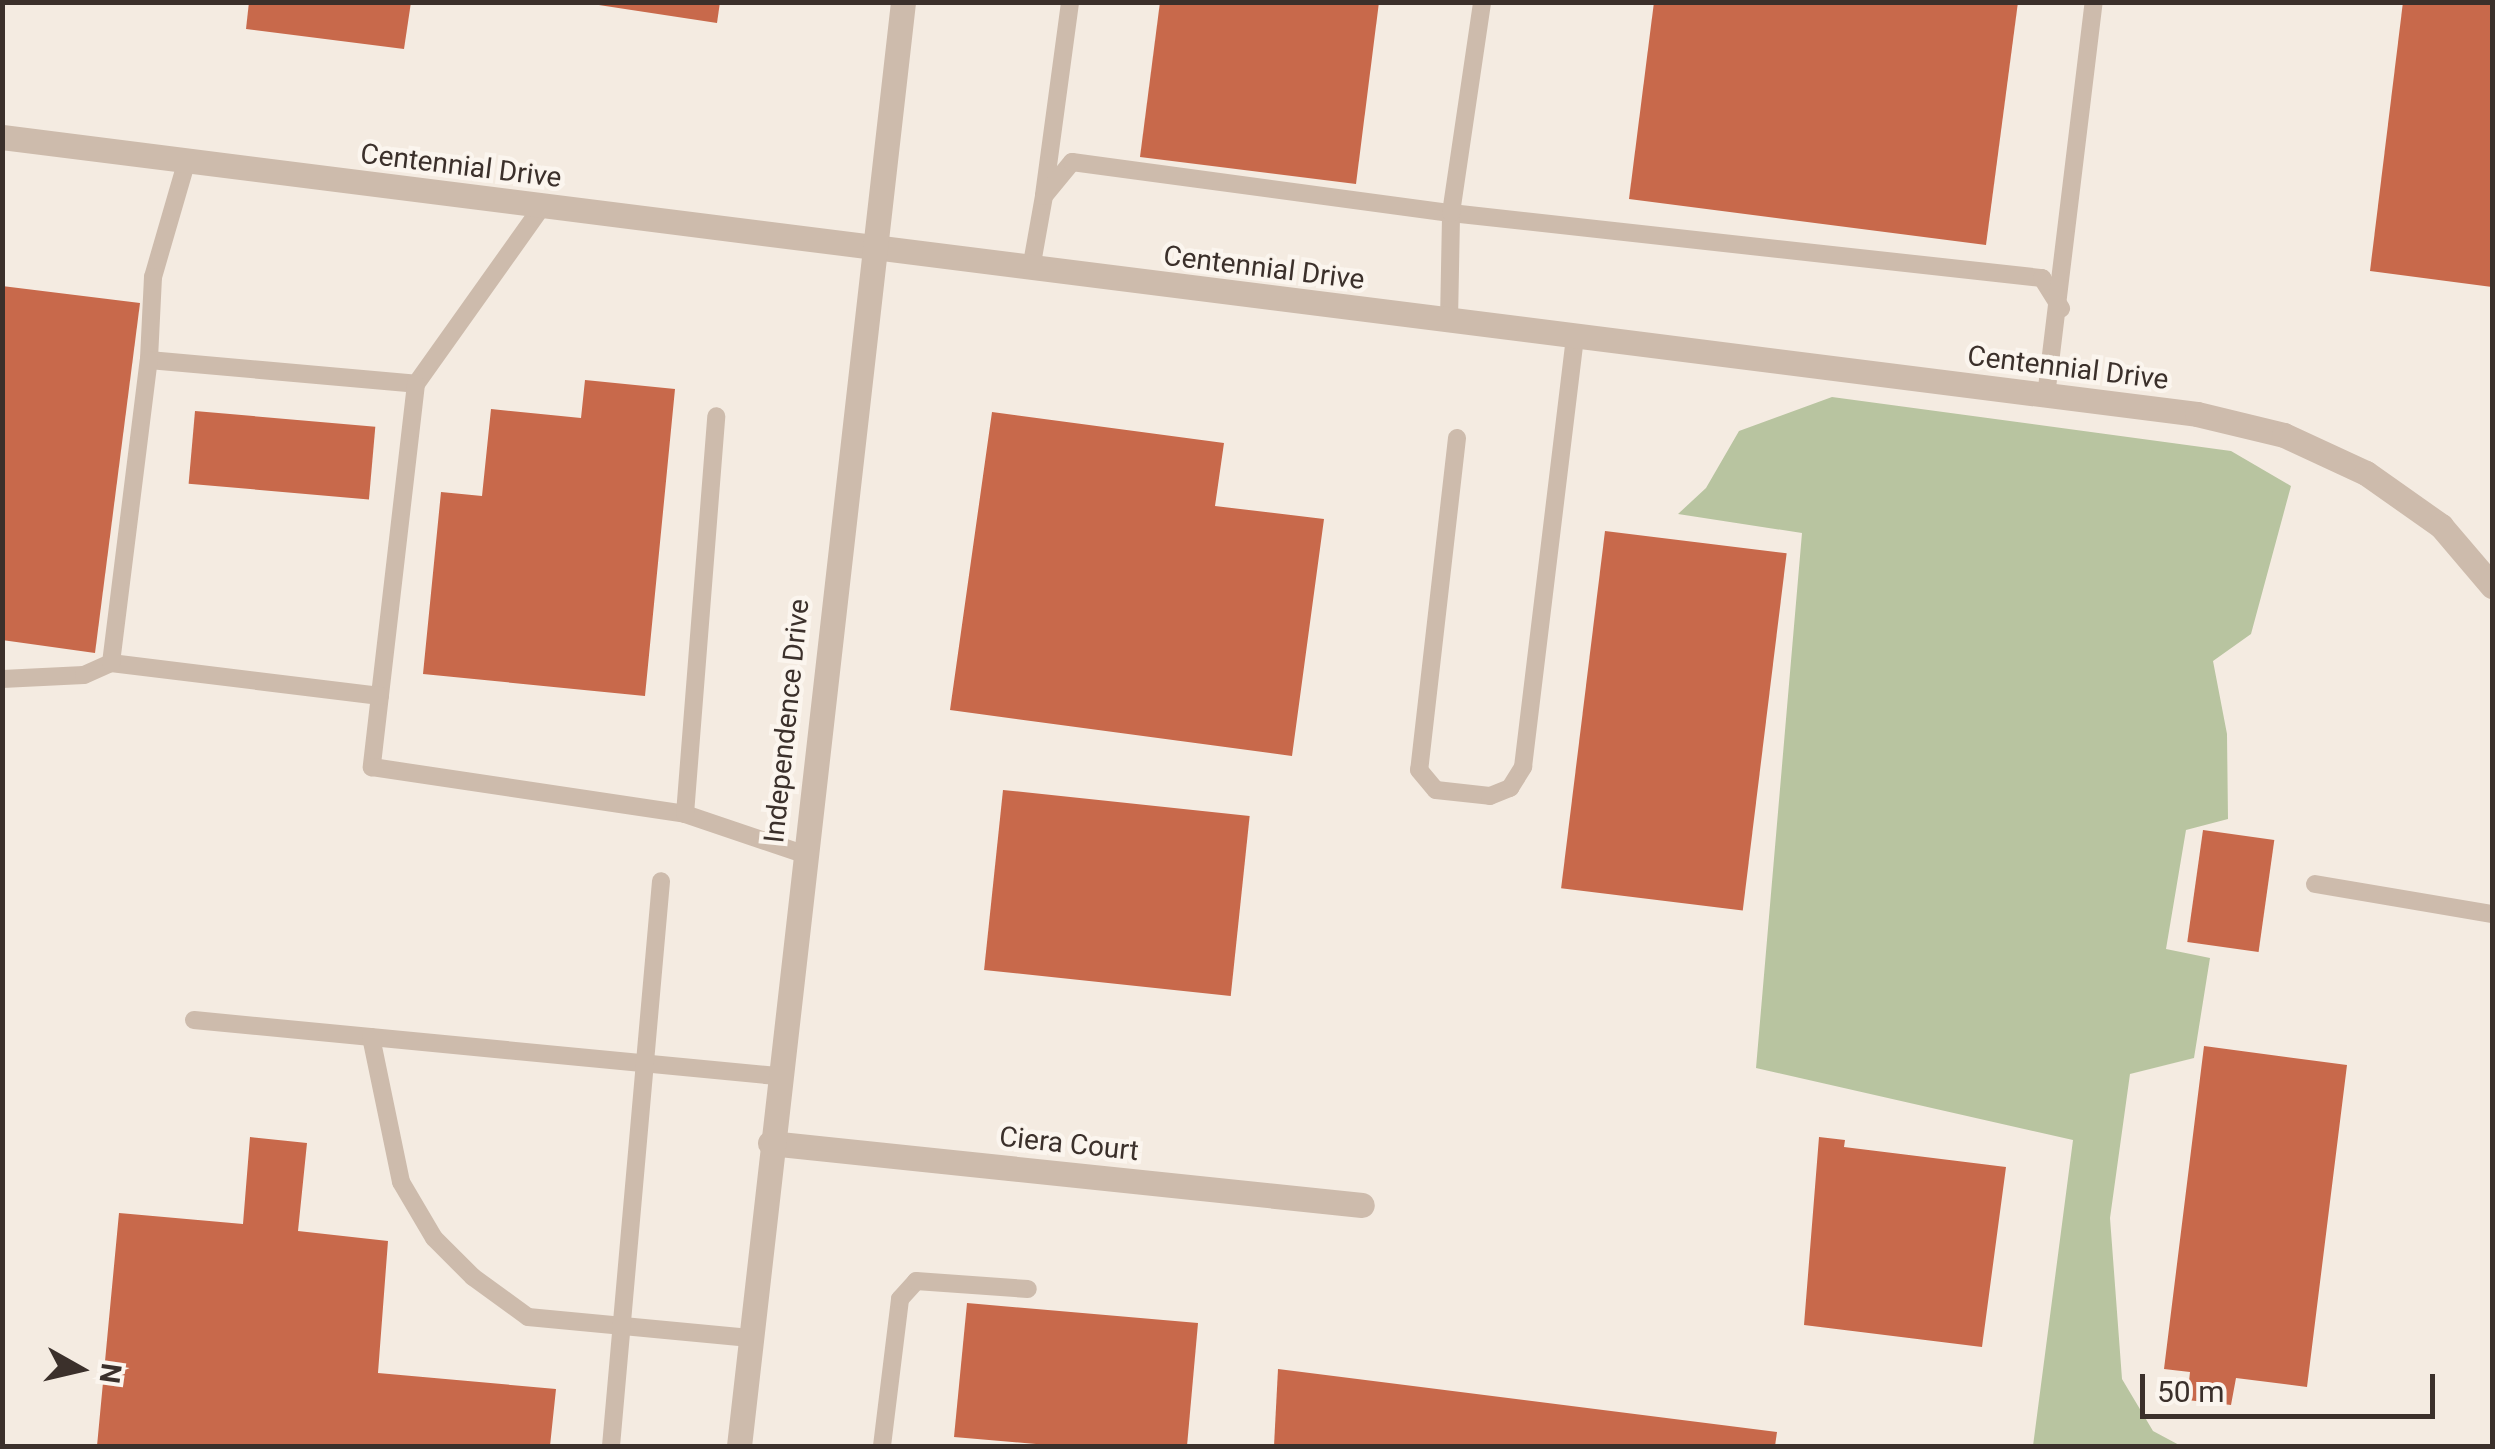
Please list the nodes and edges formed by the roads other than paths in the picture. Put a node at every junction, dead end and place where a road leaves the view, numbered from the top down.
1 (904, 2) edge
2 (1070, 2) edge
3 (1482, 2) edge
4 (2094, 2) edge
5 (2, 137) edge
6 (187, 160) junction
7 (1044, 196) junction
8 (542, 206) junction
9 (1452, 212) junction
10 (870, 249) junction
11 (1031, 269) junction
12 (2061, 308) junction
13 (1449, 321) junction
14 (1575, 337) junction
15 (149, 360) junction
16 (416, 384) junction
17 (2046, 396) junction
18 (716, 416) dead end
19 (1457, 438) dead end
20 (2492, 586) edge
21 (111, 663) junction
22 (2, 679) edge
23 (380, 696) junction
24 (685, 814) junction
25 (802, 854) junction
26 (661, 881) dead end
27 (2314, 884) dead end
28 (2492, 914) edge
29 (194, 1020) dead end
30 (372, 1037) junction
31 (642, 1063) junction
32 (777, 1076) junction
33 (770, 1143) junction
34 (1362, 1205) dead end
35 (1028, 1289) dead end
36 (621, 1325) junction
37 (750, 1338) junction
38 (611, 1446) edge
39 (739, 1446) edge
40 (882, 1446) edge

1 - 10 street, Independence Drive
2 - 7 lane
3 - 9 lane
4 - 12 lane
5 - 6 street, Centennial Drive
6 - 8 street, Centennial Drive
6 - 15 lane
7 - 9 lane
7 - 11 lane
8 - 10 street, Centennial Drive
8 - 16 lane
9 - 12 lane
9 - 13 lane
10 - 11 street, Centennial Drive
10 - 25 street, Independence Drive
11 - 13 street, Centennial Drive
12 - 17 lane
13 - 14 street, Centennial Drive
14 - 17 street, Centennial Drive
14 - 19 lane
15 - 16 lane
15 - 21 lane
16 - 23 lane
17 - 20 street, Centennial Drive
18 - 24 lane
21 - 22 lane
21 - 23 lane
23 - 24 lane
24 - 25 lane
25 - 32 street, Independence Drive
26 - 31 lane
27 - 28 lane
29 - 30 lane
30 - 31 lane
30 - 36 lane
31 - 32 lane
31 - 36 lane
32 - 33 street, Independence Drive
33 - 34 street, Ciera Court
33 - 37 street, Independence Drive
35 - 40 lane
36 - 37 lane
36 - 38 lane
37 - 39 street, Independence Drive

